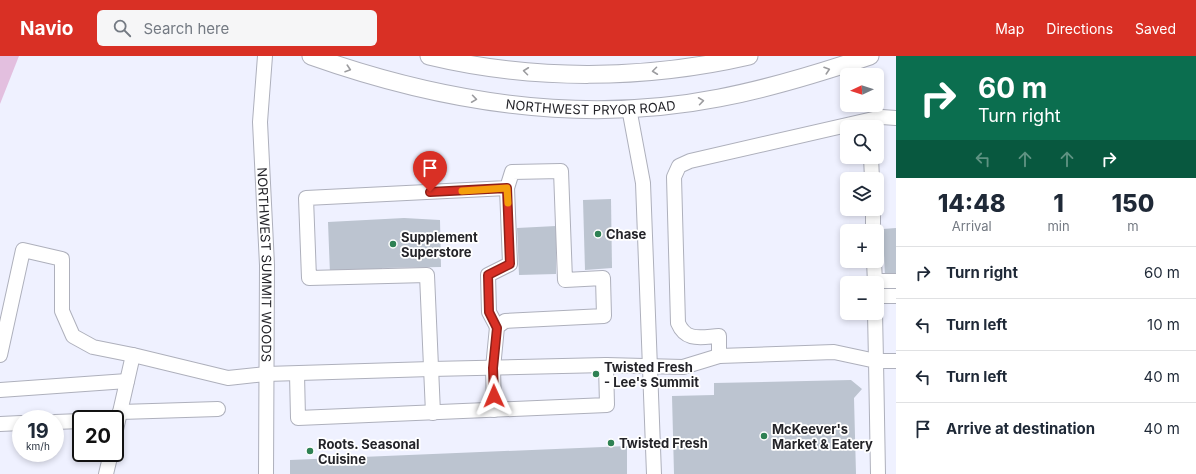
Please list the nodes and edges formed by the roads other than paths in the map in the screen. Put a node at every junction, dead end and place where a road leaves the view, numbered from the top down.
1 (265, 56) edge
2 (311, 56) edge
3 (429, 56) edge
4 (749, 56) edge
5 (870, 56) edge
6 (718, 60) edge
7 (629, 108) junction
8 (896, 118) edge
9 (876, 120) edge
10 (840, 129) edge
11 (507, 188) junction
12 (896, 281) edge
13 (884, 282) edge
14 (884, 296) edge
15 (896, 296) edge
16 (875, 320) edge
17 (497, 328) junction
18 (0, 355) edge
19 (133, 355) junction
20 (719, 356) junction
21 (876, 361) junction
22 (896, 361) edge
23 (606, 365) junction
24 (650, 367) junction
25 (493, 368) junction
26 (431, 369) junction
27 (266, 374) junction
28 (297, 374) junction
29 (127, 380) junction
30 (0, 390) edge
31 (218, 409) dead end
32 (119, 410) edge
33 (494, 410) junction
34 (433, 413) junction
35 (124, 416) edge
36 (12, 423) edge
37 (0, 424) edge
38 (109, 462) edge
39 (106, 474) edge
40 (266, 474) edge
41 (654, 474) edge
42 (878, 474) edge

1 - 27 street, NORTHWEST SUMMIT WOODS
2 -> 7 main road, NORTHWEST PRYOR ROAD
6 -> 3 main road
4 - 6 main road
7 -> 5 main road, NORTHWEST PRYOR ROAD
7 - 24 street
8 - 9 street
10 - 20 street
11 - 17 street
11 - 17 street
11 - 26 street
12 - 13 street
14 - 15 street
16 - 21 street
17 - 25 street
18 - 19 street
19 - 27 street
19 - 29 street
20 - 21 street
20 - 24 street
21 - 22 street
21 - 42 street
23 - 24 street
23 - 25 street
23 - 33 street
24 - 41 street
25 - 26 street
25 - 33 street
26 - 28 street
26 - 34 street
27 - 28 street
27 - 40 street, NORTHWEST SUMMIT WOODS
28 - 34 street
29 - 30 street
29 - 32 street
31 - 35 street
33 - 34 street
36 - 37 street
38 - 39 street

